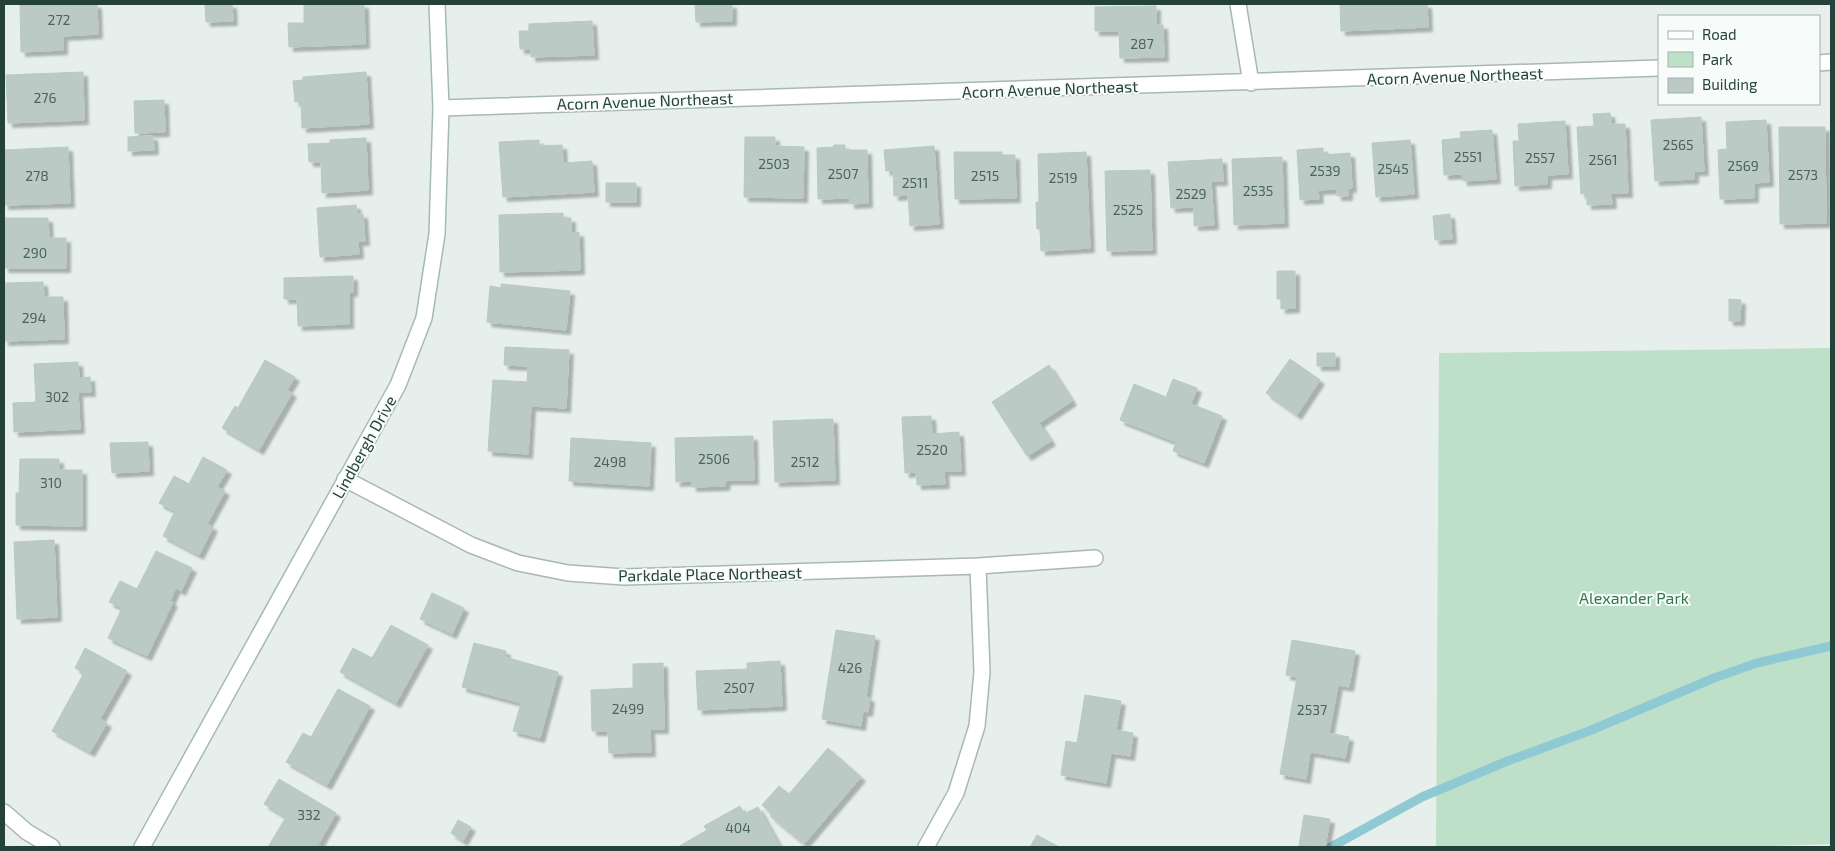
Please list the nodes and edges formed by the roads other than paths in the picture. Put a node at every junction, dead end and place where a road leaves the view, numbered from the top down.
1 (437, 4) edge
2 (1238, 4) edge
3 (1658, 68) edge
4 (1251, 83) junction
5 (441, 108) junction
6 (345, 479) junction
7 (1095, 558) dead end
8 (978, 566) junction
9 (4, 812) edge
10 (52, 847) edge
11 (142, 847) edge
12 (926, 847) edge

1 - 5 street, Lindbergh Drive
2 - 4 street
3 - 4 street, Acorn Avenue Northeast
4 - 5 street, Acorn Avenue Northeast
5 - 6 street, Lindbergh Drive
6 - 8 street, Parkdale Place Northeast
6 - 11 street, Lindbergh Drive
7 - 8 street, Parkdale Place Northeast
8 - 12 street
9 - 10 street

